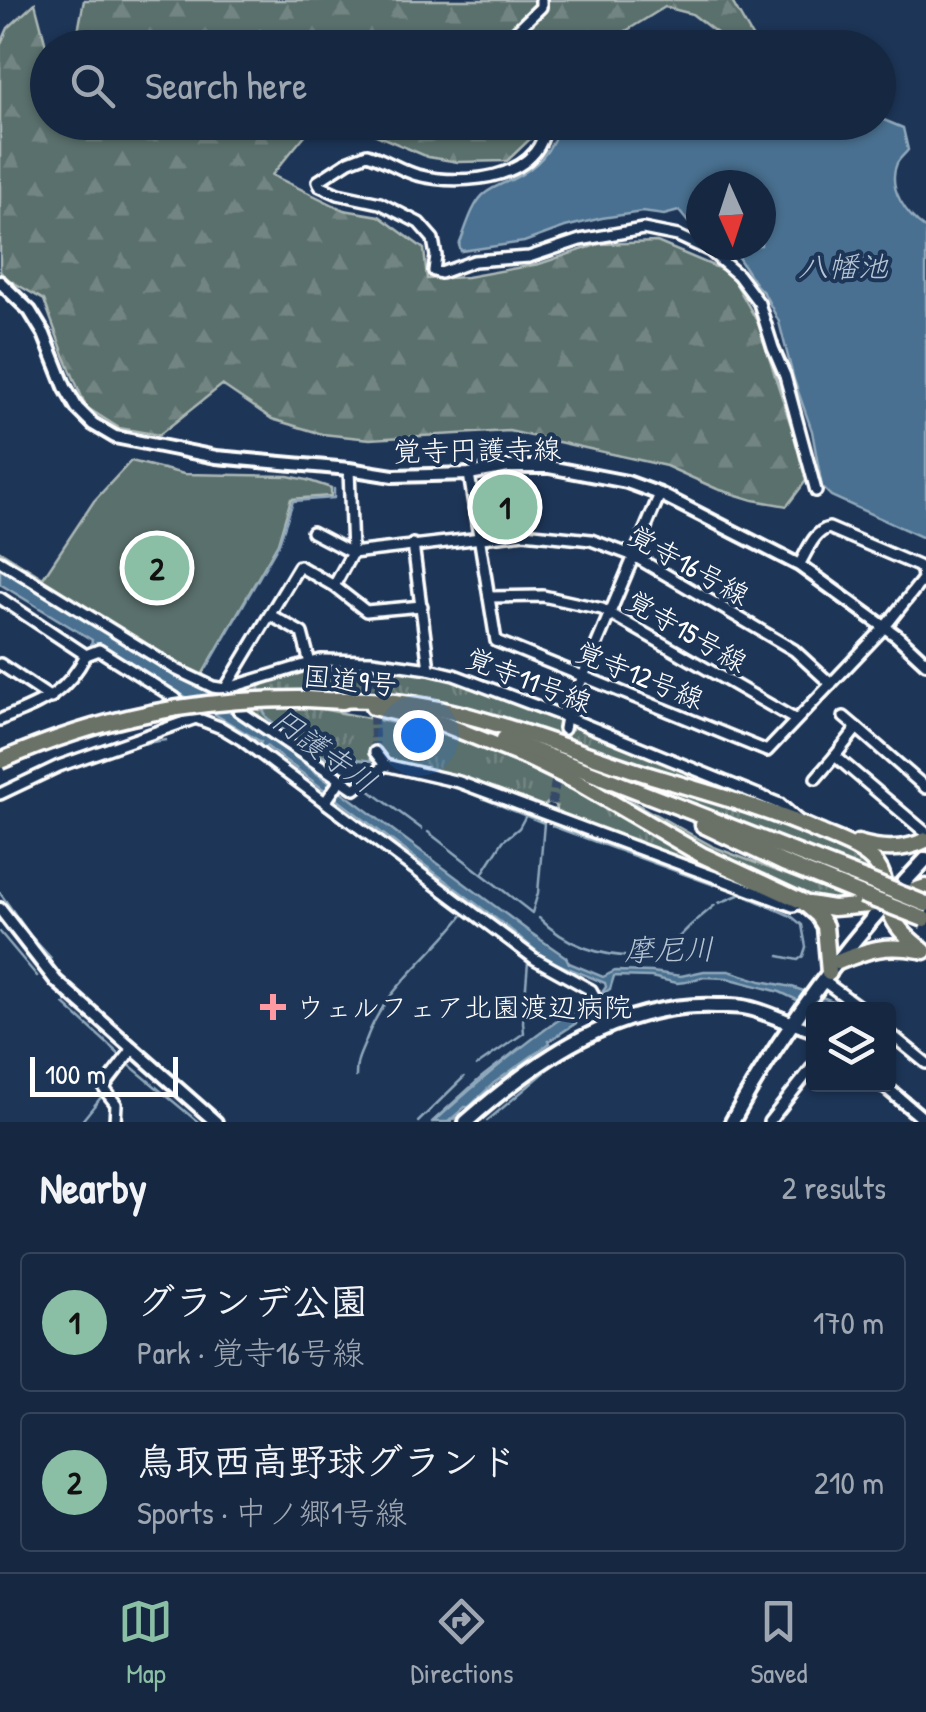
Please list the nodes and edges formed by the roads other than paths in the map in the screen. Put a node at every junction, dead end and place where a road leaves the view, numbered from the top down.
1 (540, 0) edge
2 (517, 30) edge
3 (540, 140) edge
4 (0, 282) edge
5 (350, 470) junction
6 (469, 474) junction
7 (816, 491) dead end
8 (660, 494) junction
9 (312, 532) dead end
10 (479, 537) junction
11 (414, 544) junction
12 (352, 553) junction
13 (634, 556) junction
14 (0, 561) edge
15 (799, 564) junction
16 (334, 586) junction
17 (489, 597) junction
18 (4, 600) edge
19 (422, 606) junction
20 (610, 613) junction
21 (270, 614) junction
22 (0, 615) edge
23 (884, 628) junction
24 (86, 655) junction
25 (372, 662) junction
26 (310, 663) junction
27 (0, 664) edge
28 (926, 664) edge
29 (429, 669) junction
30 (372, 674) tunnel mouth
31 (584, 676) junction
32 (831, 684) junction
33 (225, 689) junction
34 (51, 698) junction
35 (334, 700) junction
36 (196, 718) junction
37 (566, 718) junction
38 (844, 718) dead end
39 (0, 720) edge
40 (796, 720) junction
41 (857, 728) junction
42 (564, 729) dead end
43 (375, 752) tunnel mouth
44 (835, 756) junction
45 (0, 761) edge
46 (385, 766) junction
47 (816, 778) dead end
48 (341, 779) junction
49 (926, 788) edge
50 (0, 794) edge
51 (326, 802) junction
52 (552, 804) tunnel mouth
53 (549, 817) junction
54 (807, 827) junction
55 (926, 836) edge
56 (926, 859) edge
57 (926, 887) edge
58 (888, 899) junction
59 (803, 902) junction
60 (0, 910) edge
61 (925, 914) edge
62 (925, 951) edge
63 (826, 976) junction
64 (854, 1002) edge
65 (608, 1020) junction
66 (791, 1024) junction
67 (806, 1029) edge
68 (896, 1039) edge
69 (132, 1050) junction
70 (926, 1063) edge
71 (806, 1075) edge
72 (892, 1092) edge
73 (772, 1118) edge
74 (926, 1120) edge
75 (116, 1122) edge
76 (216, 1122) edge
77 (466, 1122) edge
78 (732, 1122) edge
79 (785, 1122) edge

1 - 2 street
3 - 7 street
4 - 5 street, 覚寺円護寺線
5 - 6 street, 覚寺円護寺線
5 - 12 street
6 - 8 street, 覚寺円護寺線
6 - 10 street, 覚寺12号線
8 - 13 street
8 - 15 street, 覚寺円護寺線
9 - 12 street
10 - 11 street, 覚寺16号線
10 - 13 street, 覚寺16号線
10 - 17 street, 覚寺12号線
11 - 12 street, 覚寺16号線
11 - 19 street
12 - 16 street
13 - 20 street
13 - 32 street, 覚寺16号線
14 - 33 street
15 - 23 street, 覚寺円護寺線
15 - 23 street, 覚寺12号線
16 - 19 street
16 - 21 street
17 - 20 street, 覚寺15号線
17 - 31 street, 覚寺12号線
18 - 22 street
18 - 24 street
19 - 29 street
20 - 31 street
20 - 40 street, 覚寺15号線
21 - 26 street
21 - 33 street
23 - 28 street, 覚寺円護寺線
23 - 32 street, 覚寺12号線
24 - 34 street
24 - 36 street
25 - 26 street, 覚寺11号線
25 - 29 street, 覚寺11号線
25 - 30 street
26 - 33 street, 覚寺11号線
27 - 34 street
29 - 37 street, 覚寺11号線
31 - 37 street
31 - 40 street, 覚寺12号線
32 - 40 street, 覚寺12号線
33 - 48 street
34 - 39 street
35 - 45 highway, 国道9号, bridge
35 - 54 highway
35 - 59 highway
35 - 61 highway, 国道9号, bridge
36 - 50 street
36 - 51 street
37 - 42 street
37 - 54 street, 覚寺11号線
38 - 41 street
41 - 44 street
41 - 49 street
43 - 46 street
44 - 47 street
44 - 55 street
46 - 48 street
46 - 53 street
48 - 51 street
51 - 65 street
52 - 53 street
53 - 59 street
54 - 55 highway
54 - 58 highway
56 - 58 main road
57 - 58 highway
58 - 59 highway
58 - 62 highway
58 - 63 main road
59 - 63 highway
60 - 69 street
62 - 63 highway
63 - 64 street
63 - 66 main road
65 - 66 main road
65 - 77 main road
66 - 67 street
66 - 78 main road
68 - 70 street
69 - 75 street
69 - 76 street
71 - 73 street
72 - 74 street
73 - 79 street

